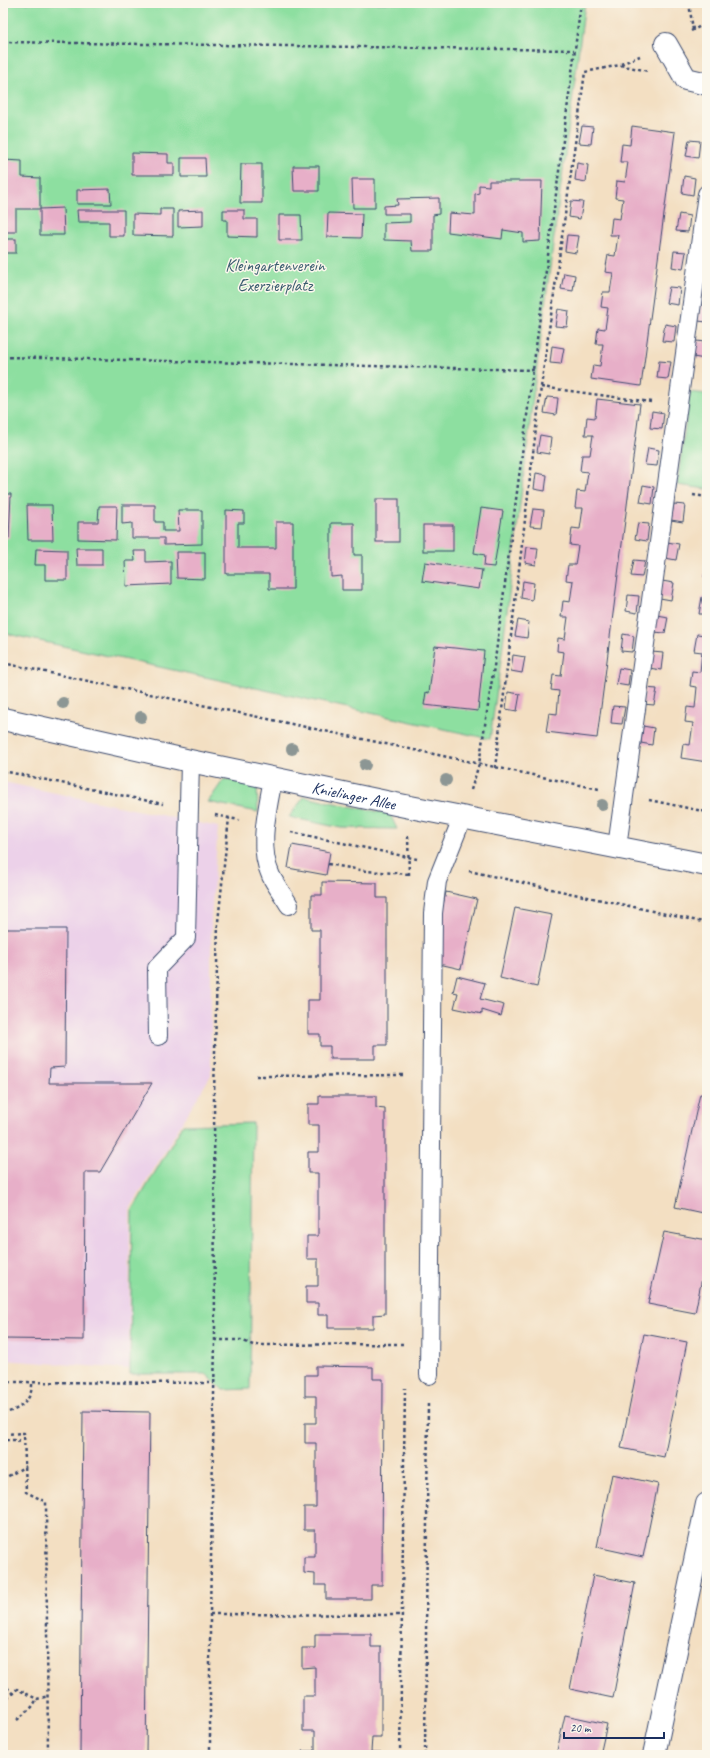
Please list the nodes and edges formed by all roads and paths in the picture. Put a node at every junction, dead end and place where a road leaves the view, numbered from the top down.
1 (581, 3) edge
2 (689, 3) edge
3 (693, 30) dead end
4 (3, 42) edge
5 (666, 44) dead end
6 (574, 50) junction
7 (686, 79) junction
8 (707, 84) edge
9 (707, 194) edge
10 (3, 357) edge
11 (534, 370) junction
12 (541, 388) junction
13 (677, 405) junction
14 (3, 663) edge
15 (3, 719) edge
16 (190, 761) junction
17 (479, 764) junction
18 (495, 768) junction
19 (3, 771) edge
20 (273, 778) junction
21 (624, 794) junction
22 (189, 810) junction
23 (707, 812) edge
24 (463, 816) junction
25 (229, 818) junction
26 (265, 826) junction
27 (617, 847) junction
28 (328, 864) dead end
29 (444, 865) junction
30 (707, 865) edge
31 (409, 874) dead end
32 (290, 905) dead end
33 (707, 923) edge
34 (158, 1036) dead end
35 (408, 1075) dead end
36 (256, 1076) dead end
37 (215, 1340) junction
38 (406, 1344) dead end
39 (429, 1375) joint
40 (3, 1382) edge
41 (32, 1382) junction
42 (214, 1383) junction
43 (3, 1413) edge
44 (3, 1418) edge
45 (4, 1434) edge
46 (19, 1443) dead end
47 (26, 1466) junction
48 (3, 1479) edge
49 (707, 1504) edge
50 (210, 1614) junction
51 (403, 1615) dead end
52 (3, 1683) edge
53 (13, 1694) junction
54 (48, 1696) junction
55 (37, 1699) junction
56 (3, 1703) edge
57 (17, 1720) dead end
58 (48, 1755) edge
59 (210, 1755) edge
60 (425, 1755) edge
61 (654, 1755) edge

1 - 6 path
2 - 3 path
4 - 6 path
5 - 7 street
6 - 11 path
7 - 8 street
7 - 12 path
9 - 13 lane
10 - 11 path
11 - 17 path
12 - 13 path
12 - 18 path
13 - 21 lane
14 - 17 path
15 - 16 street, Knielinger Allee
16 - 20 street, Knielinger Allee
16 - 22 lane
17 - 18 path
17 - 24 path
18 - 21 path
19 - 22 path
20 - 24 street, Knielinger Allee
20 - 26 lane
21 - 23 path
21 - 27 lane
22 - 25 path
22 - 34 lane
24 - 27 street, Knielinger Allee
24 - 29 lane
25 - 26 path
25 - 37 path
26 - 29 path
26 - 32 lane
27 - 30 street, Knielinger Allee
28 - 31 path
29 - 33 path
29 - 39 lane
35 - 36 path
37 - 38 path
37 - 42 path
39 - 60 path
40 - 41 path
41 - 42 path
41 - 43 path
42 - 50 path
44 - 45 path
45 - 45 path
45 - 46 path
45 - 47 path
47 - 48 path
47 - 54 path
49 - 61 street
50 - 51 path
50 - 59 path
52 - 53 path
53 - 55 path
53 - 56 path
54 - 55 path
54 - 58 path
55 - 57 path

